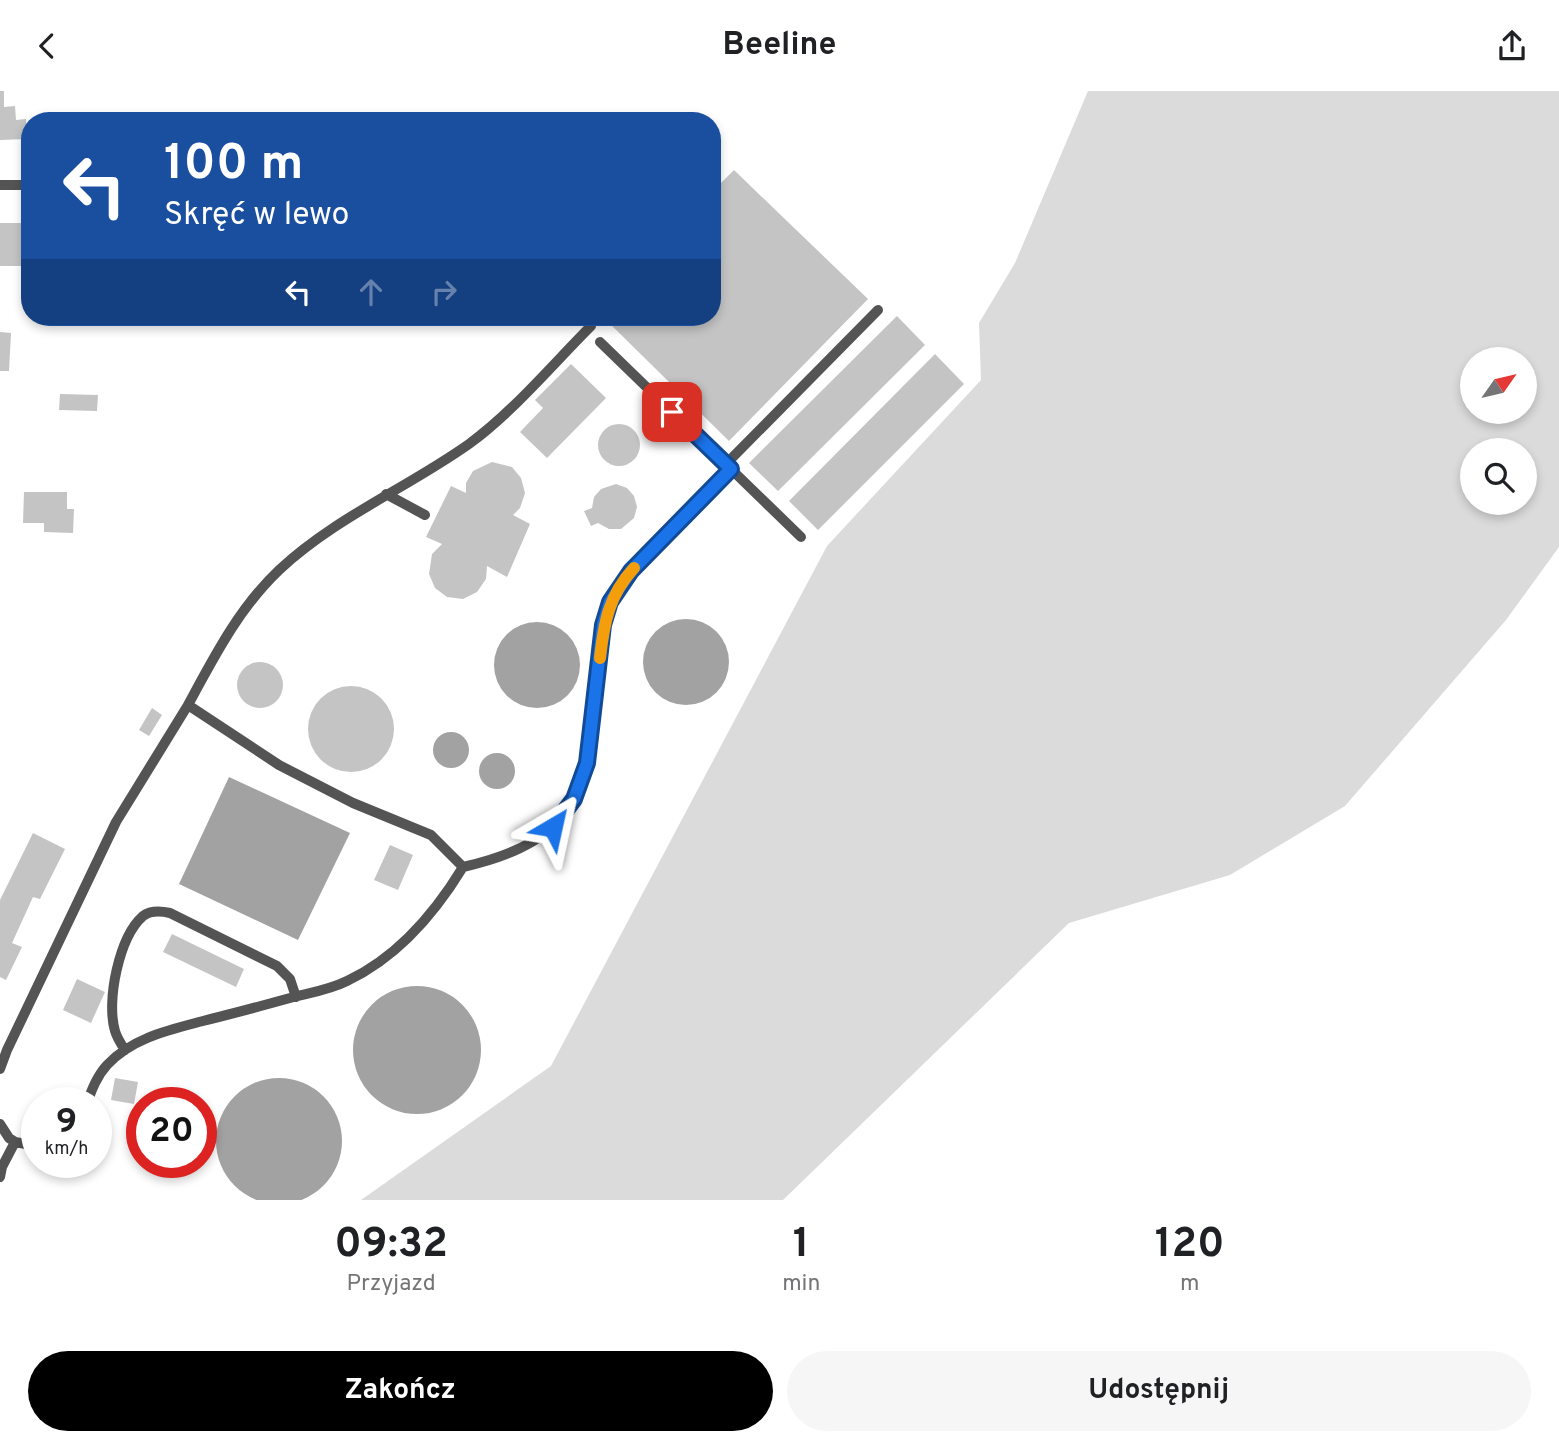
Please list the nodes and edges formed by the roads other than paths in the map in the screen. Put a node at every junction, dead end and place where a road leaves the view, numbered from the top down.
1 (0, 185) edge
2 (21, 185) edge
3 (878, 310) dead end
4 (591, 326) dead end
5 (600, 342) dead end
6 (728, 466) junction
7 (386, 494) junction
8 (425, 515) dead end
9 (801, 537) dead end
10 (188, 705) junction
11 (463, 867) junction
12 (296, 997) junction
13 (125, 1051) junction
14 (0, 1069) edge
15 (93, 1087) edge
16 (0, 1124) edge
17 (15, 1142) junction
18 (21, 1143) edge
19 (0, 1177) edge

1 - 2 lane
3 - 6 lane
4 - 7 lane
5 - 6 lane
6 - 9 lane
6 - 11 lane
7 - 8 lane
7 - 10 lane
10 - 11 lane
10 - 14 lane
11 - 12 lane
12 - 13 lane
12 - 13 lane
13 - 15 lane
16 - 17 lane
17 - 18 lane
17 - 19 lane

